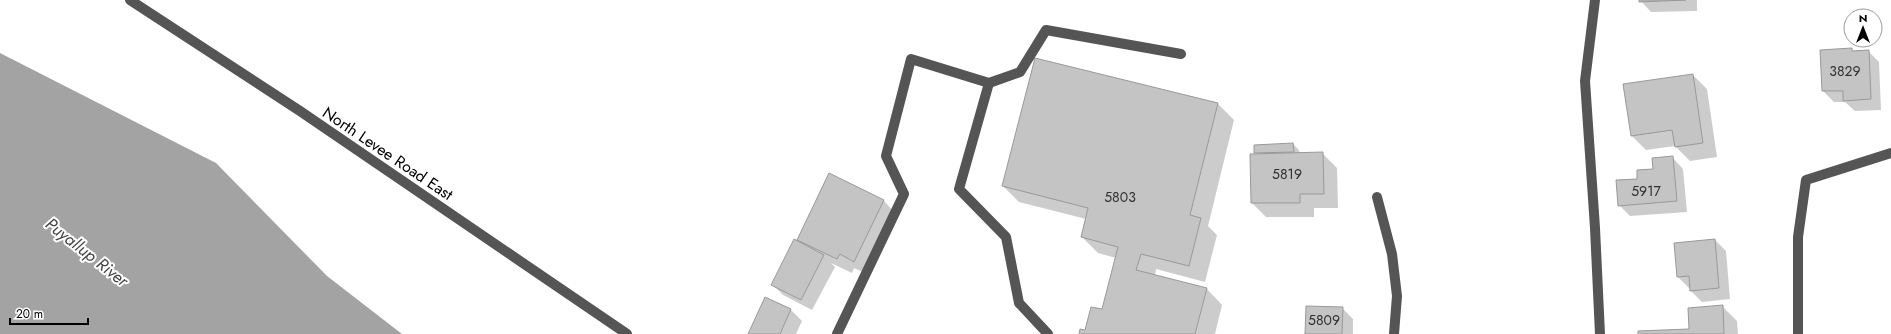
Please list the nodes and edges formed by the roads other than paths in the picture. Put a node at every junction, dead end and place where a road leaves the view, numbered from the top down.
1 (130, 0) edge
2 (1594, 0) edge
3 (1181, 54) dead end
4 (989, 83) junction
5 (1891, 153) edge
6 (1377, 197) dead end
7 (627, 334) edge
8 (838, 334) edge
9 (1048, 334) edge
10 (1394, 334) edge
11 (1600, 334) edge
12 (1798, 334) edge

1 - 7 street, North Levee Road East
2 - 11 street
3 - 4 street
4 - 8 street
4 - 9 street
5 - 12 street
6 - 10 street

